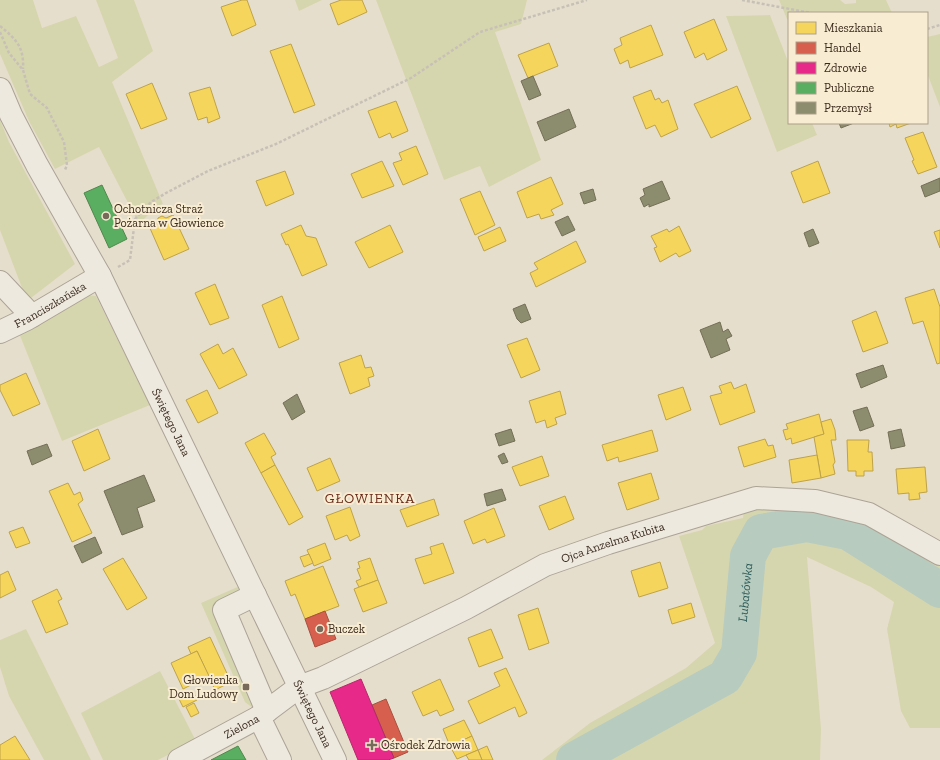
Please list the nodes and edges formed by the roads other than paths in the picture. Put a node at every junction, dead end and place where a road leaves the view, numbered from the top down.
1 (0, 89) edge
2 (100, 276) junction
3 (0, 282) edge
4 (32, 316) junction
5 (0, 332) edge
6 (940, 554) edge
7 (255, 595) junction
8 (299, 687) junction
9 (263, 714) junction
10 (179, 760) edge
11 (280, 760) edge
12 (335, 760) edge

1 - 2 street, Świętego Jana
2 - 4 street, Franciszkańska
2 - 7 street, Świętego Jana
3 - 4 street
4 - 5 street, Franciszkańska
6 - 8 street, Ojca Anzelma Kubita
7 - 8 street, Świętego Jana
7 - 9 street
8 - 9 street, Zielona
8 - 12 street, Świętego Jana
9 - 10 street, Zielona
9 - 11 street

